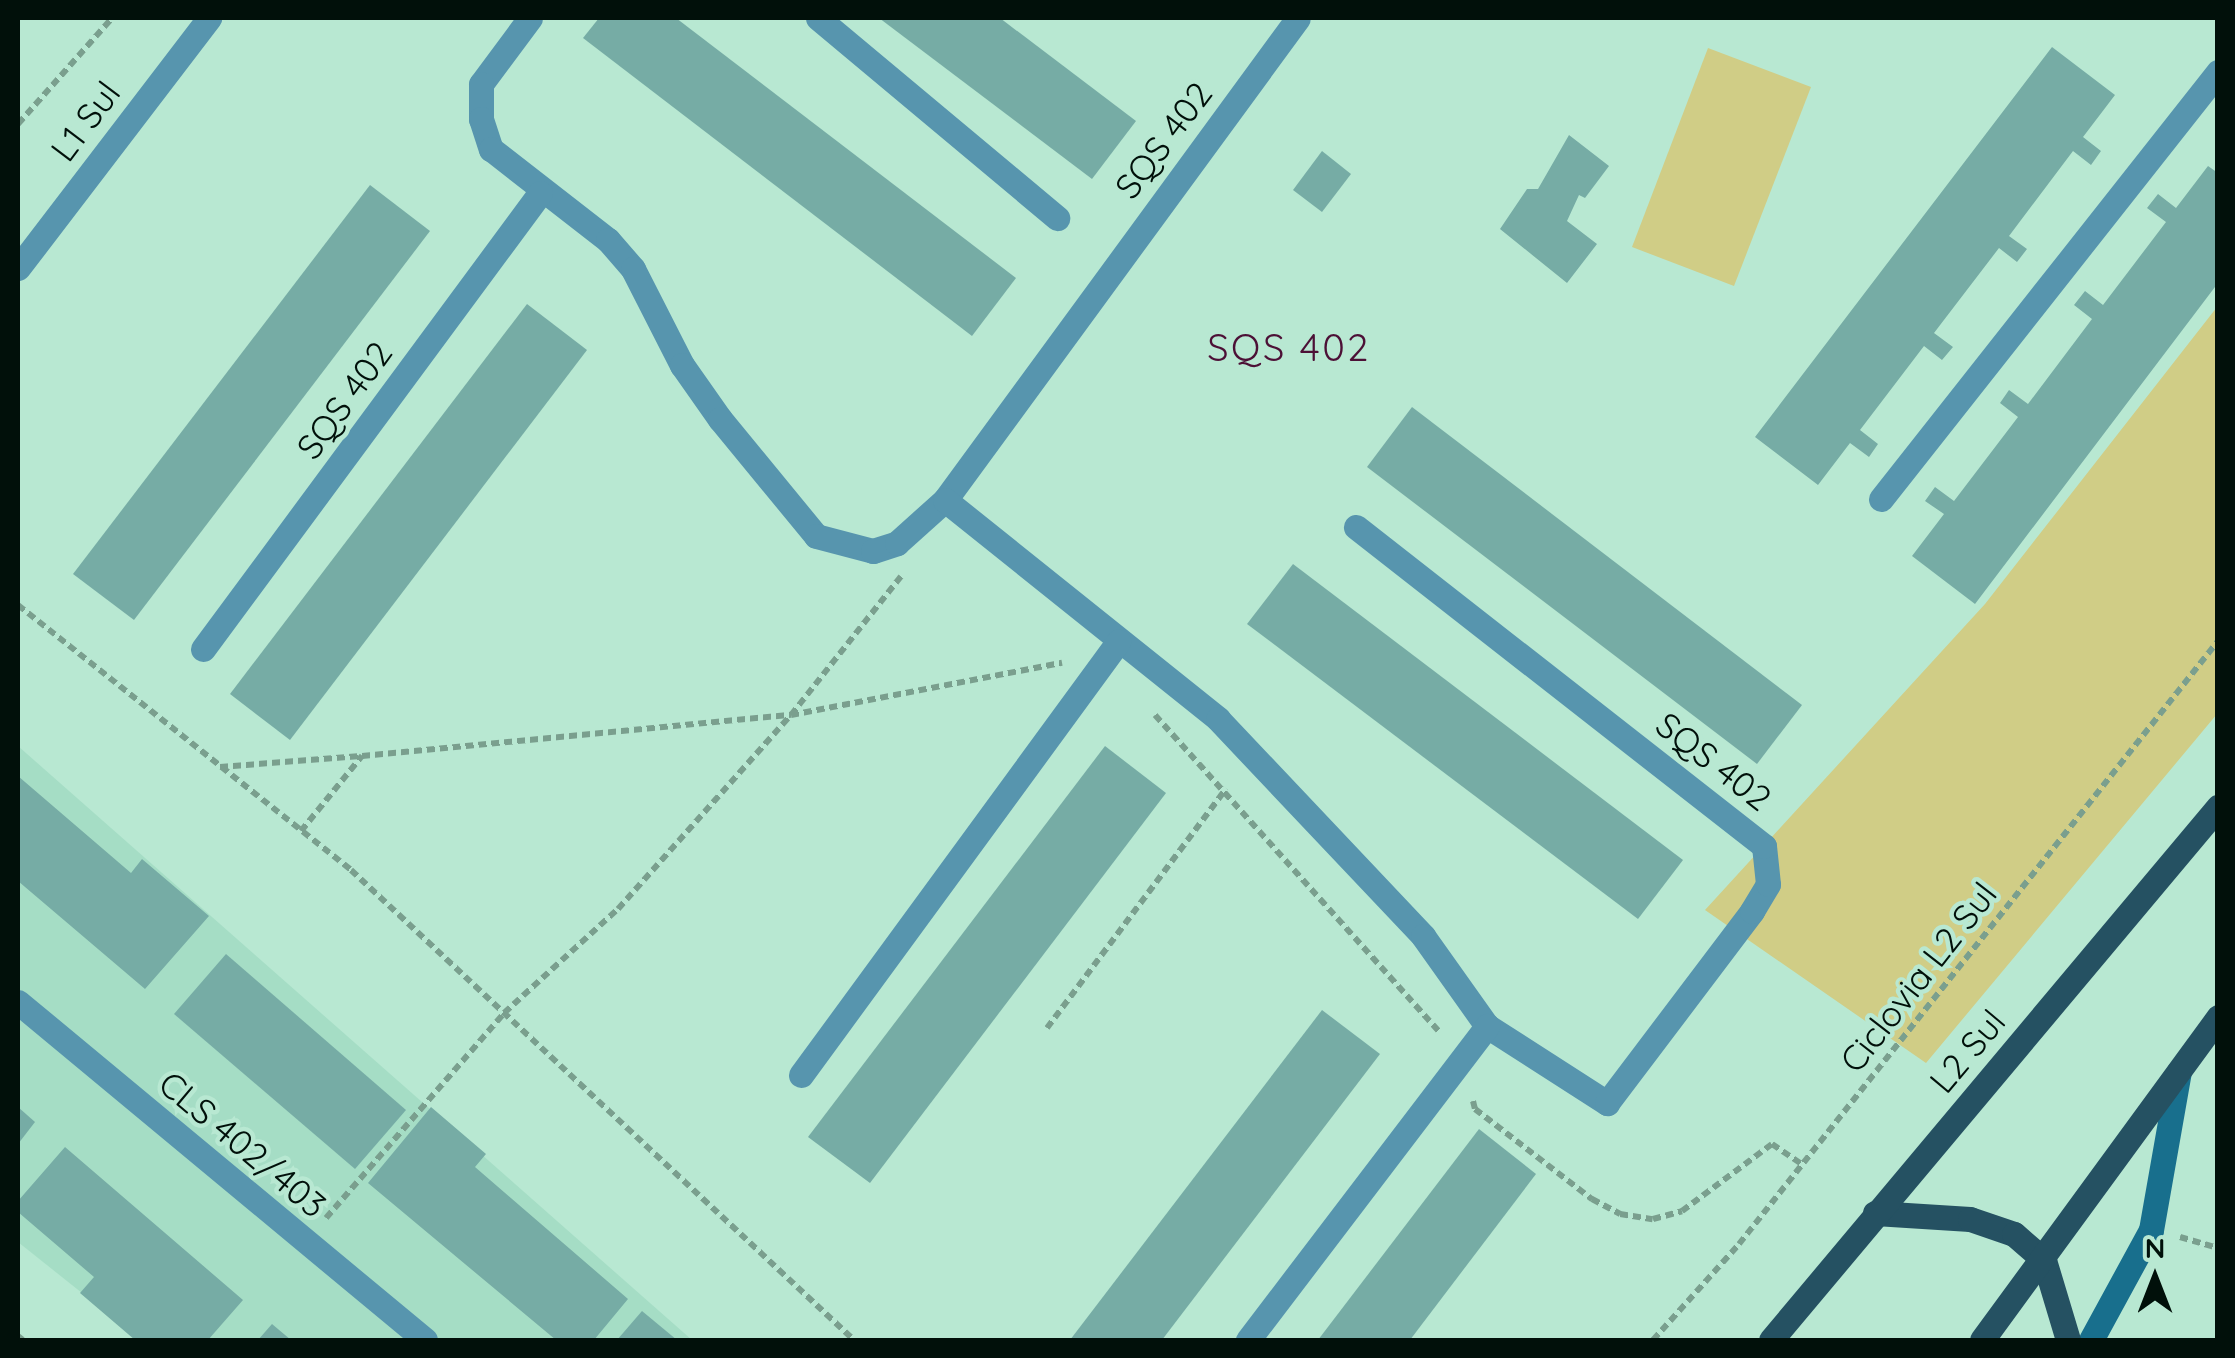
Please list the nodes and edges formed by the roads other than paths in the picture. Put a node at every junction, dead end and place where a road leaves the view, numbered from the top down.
1 (208, 18) edge
2 (530, 18) edge
3 (818, 18) edge
4 (1298, 18) edge
5 (2218, 72) edge
6 (540, 193) junction
7 (1058, 218) dead end
8 (18, 268) edge
9 (1880, 499) dead end
10 (945, 500) junction
11 (1356, 526) dead end
12 (1118, 642) junction
13 (204, 650) dead end
14 (2218, 807) edge
15 (18, 1002) edge
16 (2218, 1016) edge
17 (1487, 1026) junction
18 (2179, 1071) junction
19 (801, 1075) dead end
20 (1875, 1213) junction
21 (2044, 1260) junction
22 (425, 1340) edge
23 (1248, 1340) edge
24 (1770, 1340) edge
25 (1982, 1340) edge
26 (2068, 1340) edge
27 (2091, 1340) edge

1 - 8 street, L1 Sul
2 - 6 street, SQS 402
3 - 7 street
4 - 10 street, SQS 402
5 - 9 street
6 - 10 street, SQS 402
6 - 13 street, SQS 402
10 - 12 street, SQS 402
11 - 17 street, SQS 402
12 - 17 street, SQS 402
12 - 19 street
14 - 20 main road, L2 Sul
15 - 22 street, CLS 402/403
16 - 18 main road
17 - 23 street
18 - 21 main road
18 - 27 main road
20 - 21 main road
20 - 24 main road, L2 Sul
21 - 25 main road
21 - 26 main road

